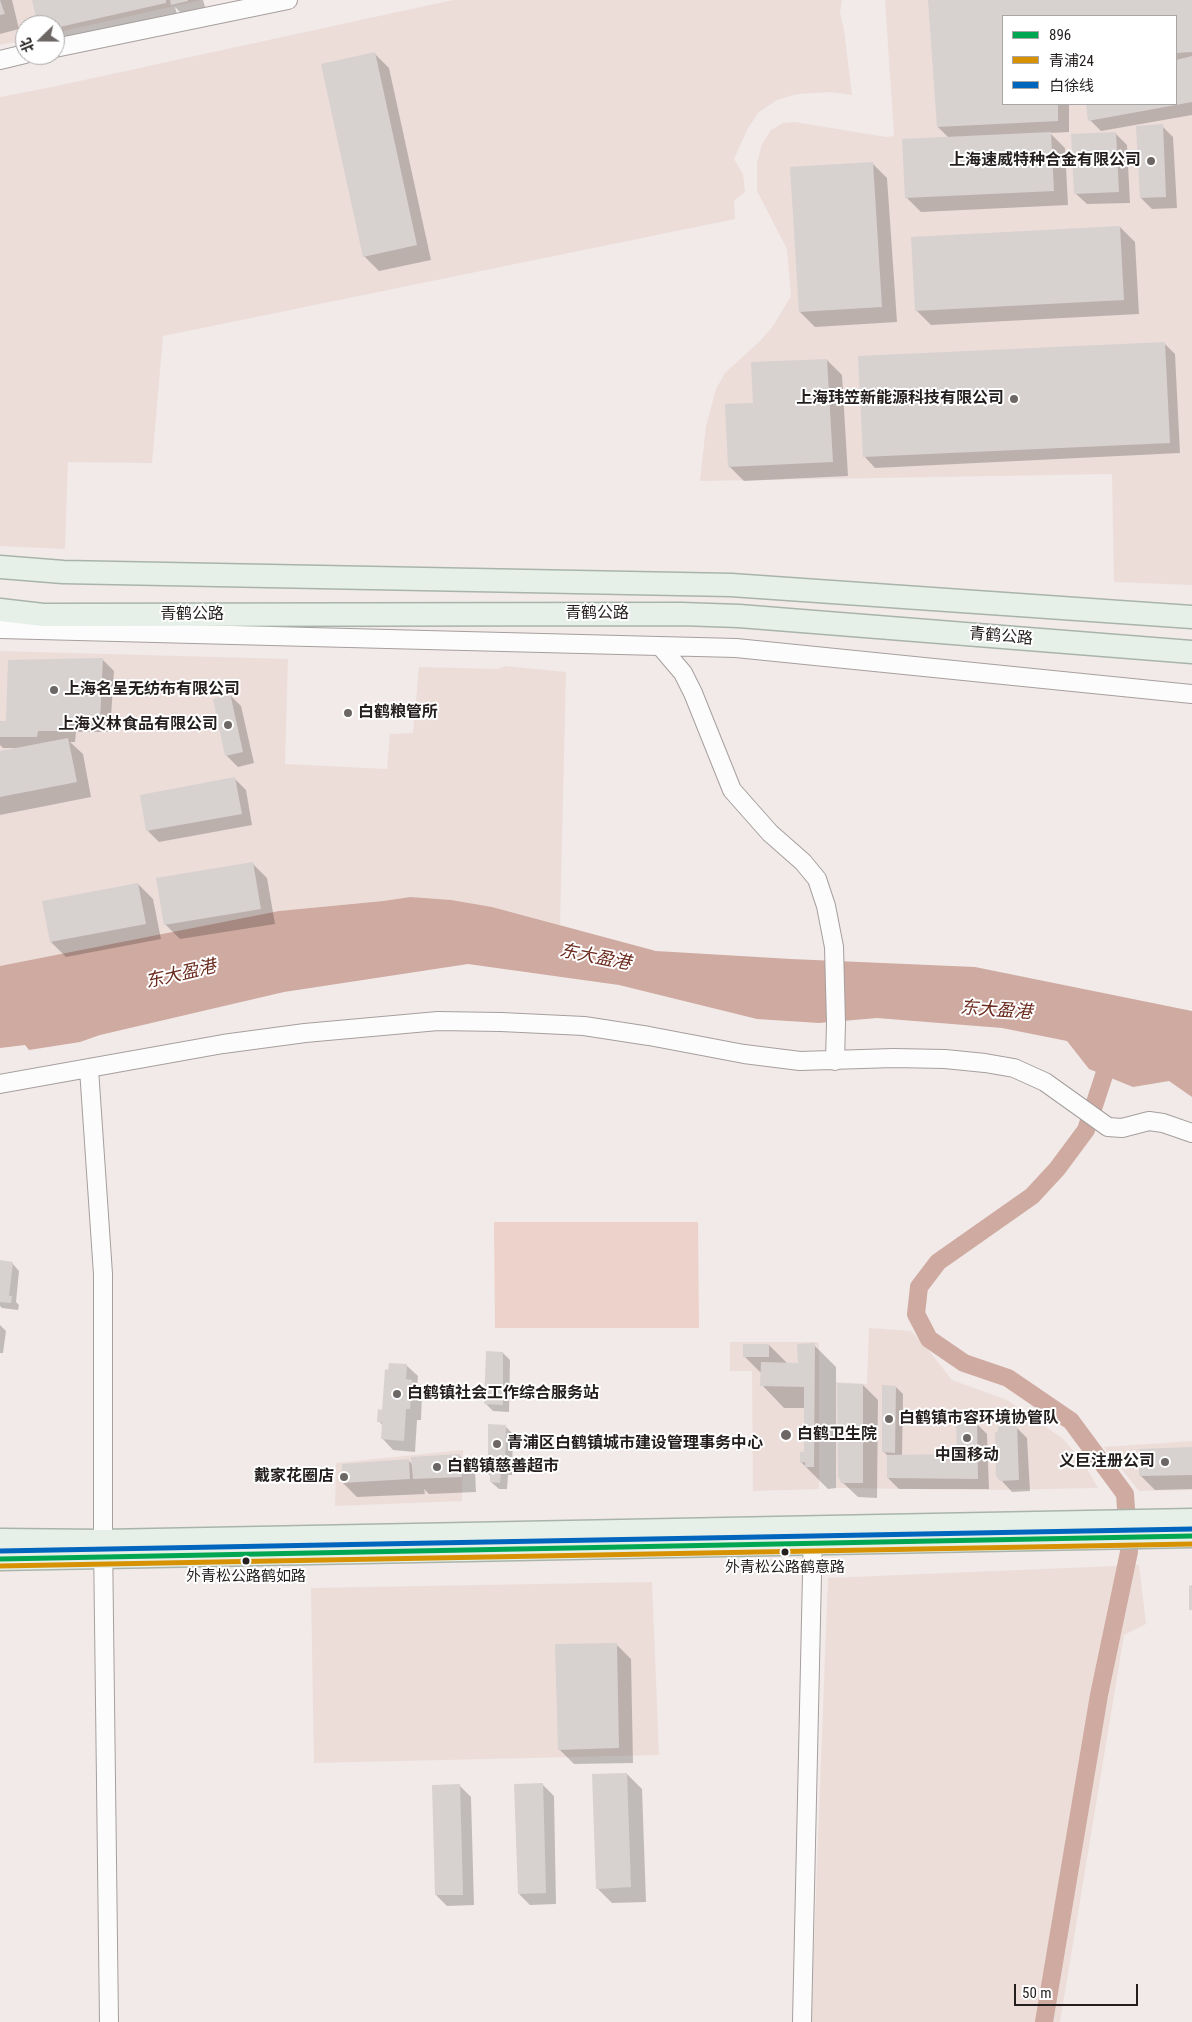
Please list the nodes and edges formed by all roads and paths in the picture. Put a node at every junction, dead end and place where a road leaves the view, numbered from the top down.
1 (288, 0) edge
2 (65, 46) edge
3 (15, 56) edge
4 (0, 60) edge
5 (0, 567) edge
6 (0, 610) edge
7 (1192, 617) edge
8 (0, 629) edge
9 (660, 646) junction
10 (1192, 652) edge
11 (1192, 694) edge
12 (835, 1060) junction
13 (89, 1069) junction
14 (0, 1084) edge
15 (1192, 1133) edge
16 (1192, 1520) edge
17 (1139, 1529) junction
18 (813, 1535) junction
19 (1192, 1536) edge
20 (0, 1540) edge
21 (103, 1549) junction
22 (0, 1560) edge
23 (109, 2022) edge
24 (802, 2022) edge

1 - 2 street
3 - 4 street
5 - 7 main road, 青鹤公路
6 - 10 main road, 青鹤公路
8 - 9 street
9 - 11 street
9 - 12 street
12 - 13 street
12 - 15 street
13 - 14 street
13 - 21 street
16 - 17 main road
17 - 18 main road
17 - 19 main road
18 - 21 main road
18 - 24 street
20 - 21 main road
21 - 22 main road
21 - 23 street

